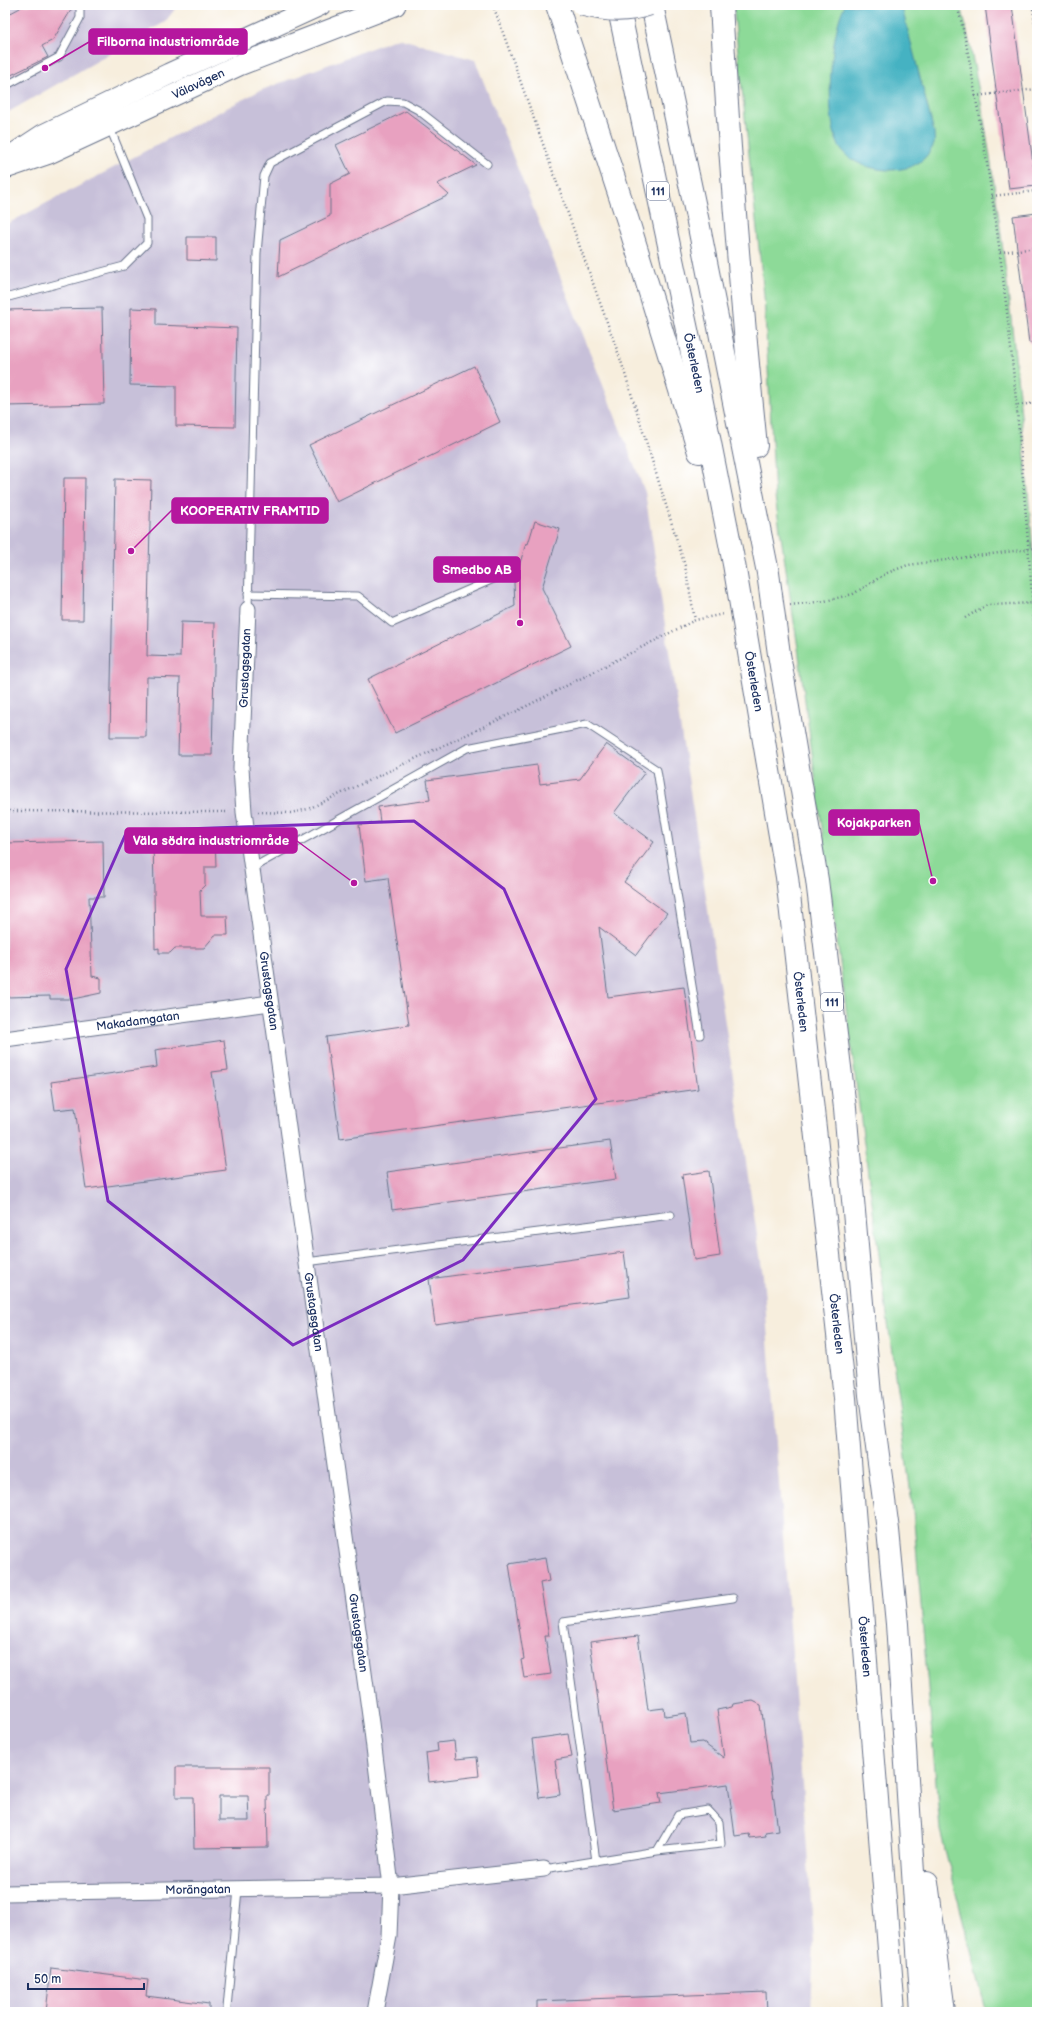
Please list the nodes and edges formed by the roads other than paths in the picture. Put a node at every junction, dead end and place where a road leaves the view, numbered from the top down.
1 (80, 5) edge
2 (320, 5) edge
3 (395, 5) edge
4 (557, 5) edge
5 (582, 5) edge
6 (618, 5) edge
7 (649, 5) edge
8 (652, 5) edge
9 (721, 5) edge
10 (5, 86) edge
11 (105, 116) junction
12 (5, 161) edge
13 (488, 164) dead end
14 (5, 168) edge
15 (5, 298) edge
16 (734, 564) junction
17 (768, 573) junction
18 (498, 576) dead end
19 (248, 594) junction
20 (248, 610) joint
21 (252, 868) junction
22 (270, 1003) junction
23 (700, 1036) dead end
24 (5, 1039) edge
25 (671, 1215) dead end
26 (306, 1262) junction
27 (733, 1598) dead end
28 (897, 1624) junction
29 (657, 1852) junction
30 (596, 1861) junction
31 (544, 1869) joint
32 (883, 1874) junction
33 (391, 1886) junction
34 (238, 1889) junction
35 (5, 1893) edge
36 (227, 2008) dead end
37 (375, 2012) edge
38 (882, 2012) edge
39 (894, 2012) edge
40 (922, 2012) edge
41 (944, 2012) edge

1 - 10 lane
2 - 11 main road, Välavägen
3 - 11 main road, Välavägen
4 - 16 main road
5 - 7 main road, bridge
6 - 16 main road, Österleden / 111
8 - 17 main road, 111
9 - 17 main road
11 - 12 main road, Välavägen
11 - 14 main road, Välavägen
11 - 15 lane
13 - 19 lane
16 - 32 main road, Österleden / 111
17 - 28 main road, 111
18 - 19 lane
19 - 20 lane
20 - 21 street, Grustagsgatan
21 - 22 street, Grustagsgatan
21 - 23 lane
22 - 24 street, Makadamgatan
22 - 26 street, Grustagsgatan
25 - 26 lane
26 - 33 street, Grustagsgatan
27 - 30 lane
28 - 40 main road, 111
28 - 41 main road
29 - 29 lane
29 - 30 lane
30 - 31 lane
31 - 33 street, Morängatan
32 - 38 main road
32 - 39 main road, Österleden / 111
33 - 34 street, Morängatan
33 - 37 street, Grustagsgatan
34 - 35 street, Morängatan
34 - 36 lane

